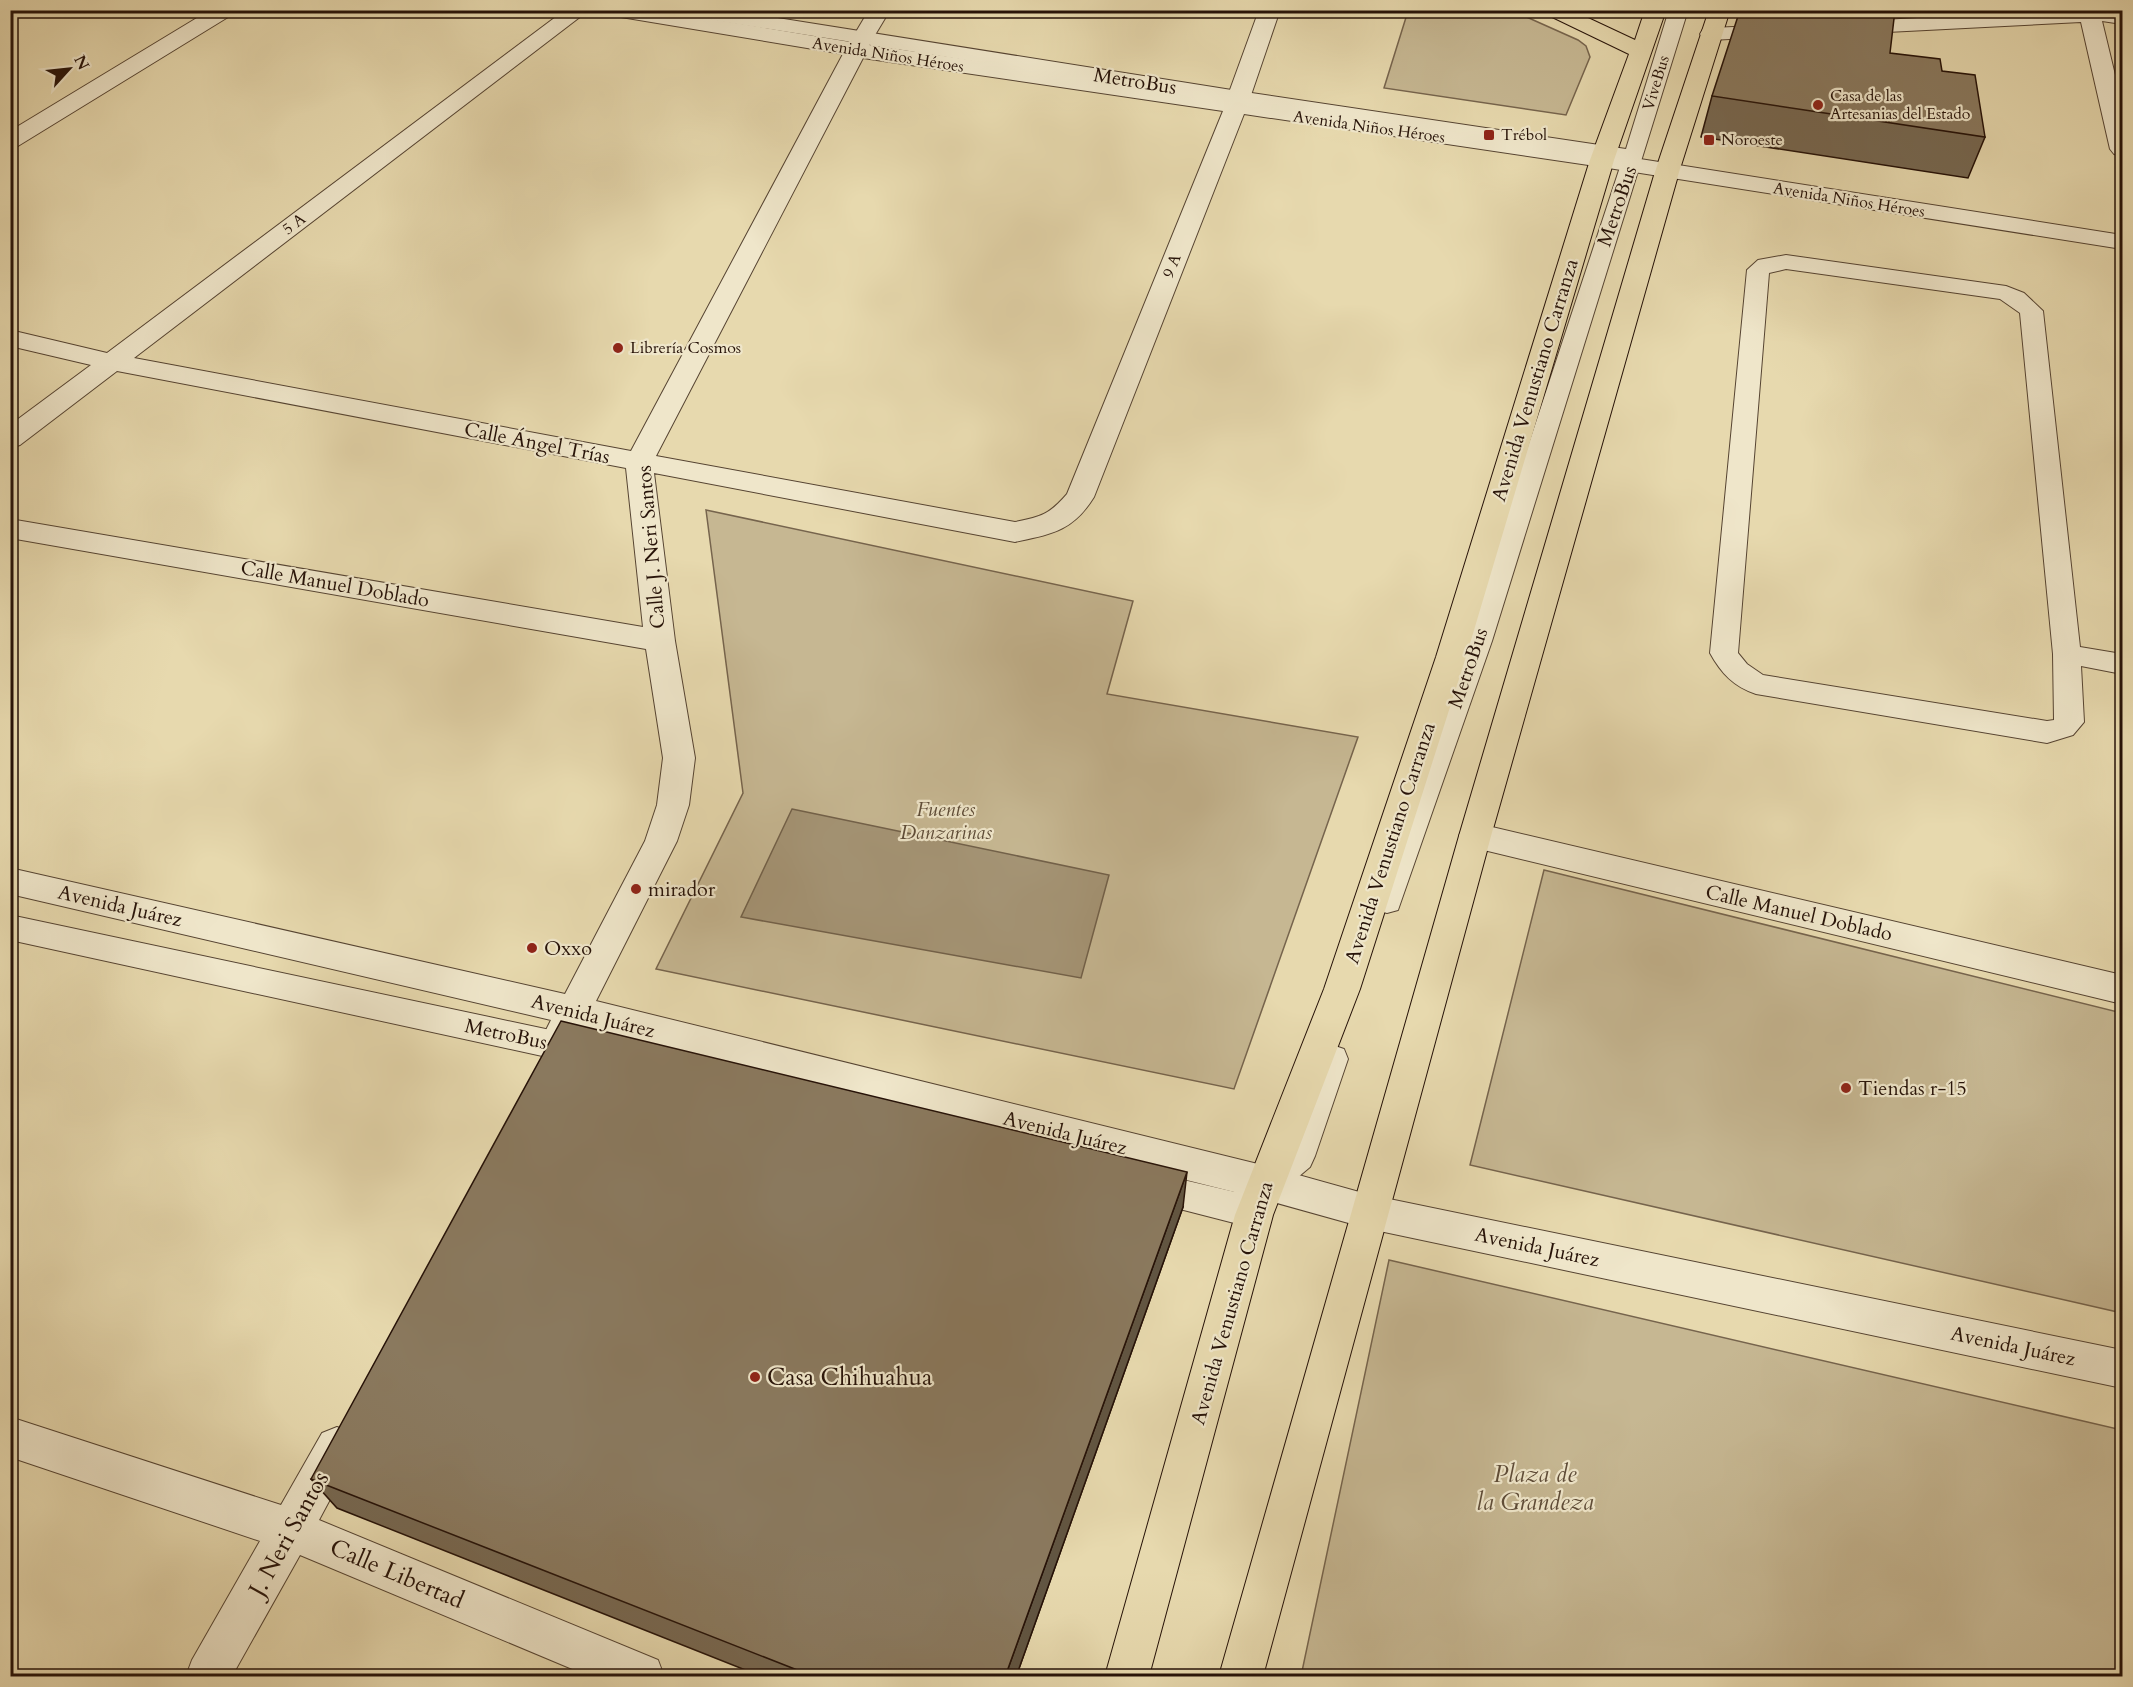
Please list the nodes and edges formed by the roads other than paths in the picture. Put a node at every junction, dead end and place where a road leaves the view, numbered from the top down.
1 (226, 10) edge
2 (579, 10) edge
3 (615, 10) edge
4 (687, 10) edge
5 (880, 10) edge
6 (1270, 10) edge
7 (1553, 10) edge
8 (1656, 10) edge
9 (1679, 10) edge
10 (2082, 12) edge
11 (2122, 18) edge
12 (1715, 22) edge
13 (1827, 29) edge
14 (1804, 30) edge
15 (859, 44) junction
16 (1641, 51) junction
17 (1236, 103) junction
18 (10, 141) edge
19 (2122, 149) edge
20 (1618, 158) junction
21 (1667, 172) junction
22 (2122, 243) edge
23 (10, 338) edge
24 (110, 362) junction
25 (10, 439) edge
26 (639, 462) junction
27 (1064, 516) joint
28 (10, 528) edge
29 (660, 641) junction
30 (2067, 654) junction
31 (2122, 664) edge
32 (1475, 836) junction
33 (10, 881) edge
34 (10, 927) edge
35 (2122, 990) edge
36 (576, 1011) junction
37 (614, 1058) edge
38 (547, 1060) junction
39 (1114, 1179) edge
40 (1266, 1183) junction
41 (1370, 1212) junction
42 (2122, 1369) edge
43 (354, 1416) edge
44 (10, 1437) edge
45 (292, 1530) junction
46 (208, 1677) edge
47 (642, 1677) edge
48 (1127, 1677) edge
49 (1241, 1677) edge

1 - 18 street
2 - 24 street, 5 A
3 - 15 street, Avenida Niños Héroes
4 - 15 lane
5 - 15 street, Calle J. Neri Santos
6 - 17 street, 9 A
7 - 16 main road
8 - 16 main road, Avenida Venustiano Carranza
9 - 20 lane, ViveBus
10 - 11 street
10 - 13 street
10 - 19 street
12 - 14 street
12 - 21 main road
15 - 17 street, Avenida Niños Héroes
15 - 26 street, Calle J. Neri Santos
16 - 20 main road, Avenida Venustiano Carranza
17 - 20 street, Avenida Niños Héroes
17 - 27 street, 9 A
20 - 21 street, Avenida Niños Héroes
20 - 40 main road, Avenida Venustiano Carranza
21 - 22 street, Avenida Niños Héroes
21 - 32 main road
23 - 24 street, Calle Ángel Trías
24 - 25 street, 5 A
24 - 26 street, Calle Ángel Trías
26 - 27 street, Calle Ángel Trías
26 - 29 street, Calle J. Neri Santos
28 - 29 street, Calle Manuel Doblado
29 - 36 street, Calle J. Neri Santos
30 - 30 lane
30 - 31 lane
32 - 35 street, Calle Manuel Doblado
32 - 41 main road
33 - 36 street, Avenida Juárez
34 - 38 lane, MetroBus
36 - 38 street
36 - 40 street, Avenida Juárez
37 - 38 lane, MetroBus
39 - 40 lane
40 - 41 street, Avenida Juárez
40 - 48 main road, Avenida Venustiano Carranza
41 - 42 street, Avenida Juárez
41 - 49 main road
43 - 45 street, J. Neri Santos
44 - 45 street, Calle Libertad
45 - 46 street, J. Neri Santos
45 - 47 street, Calle Libertad

